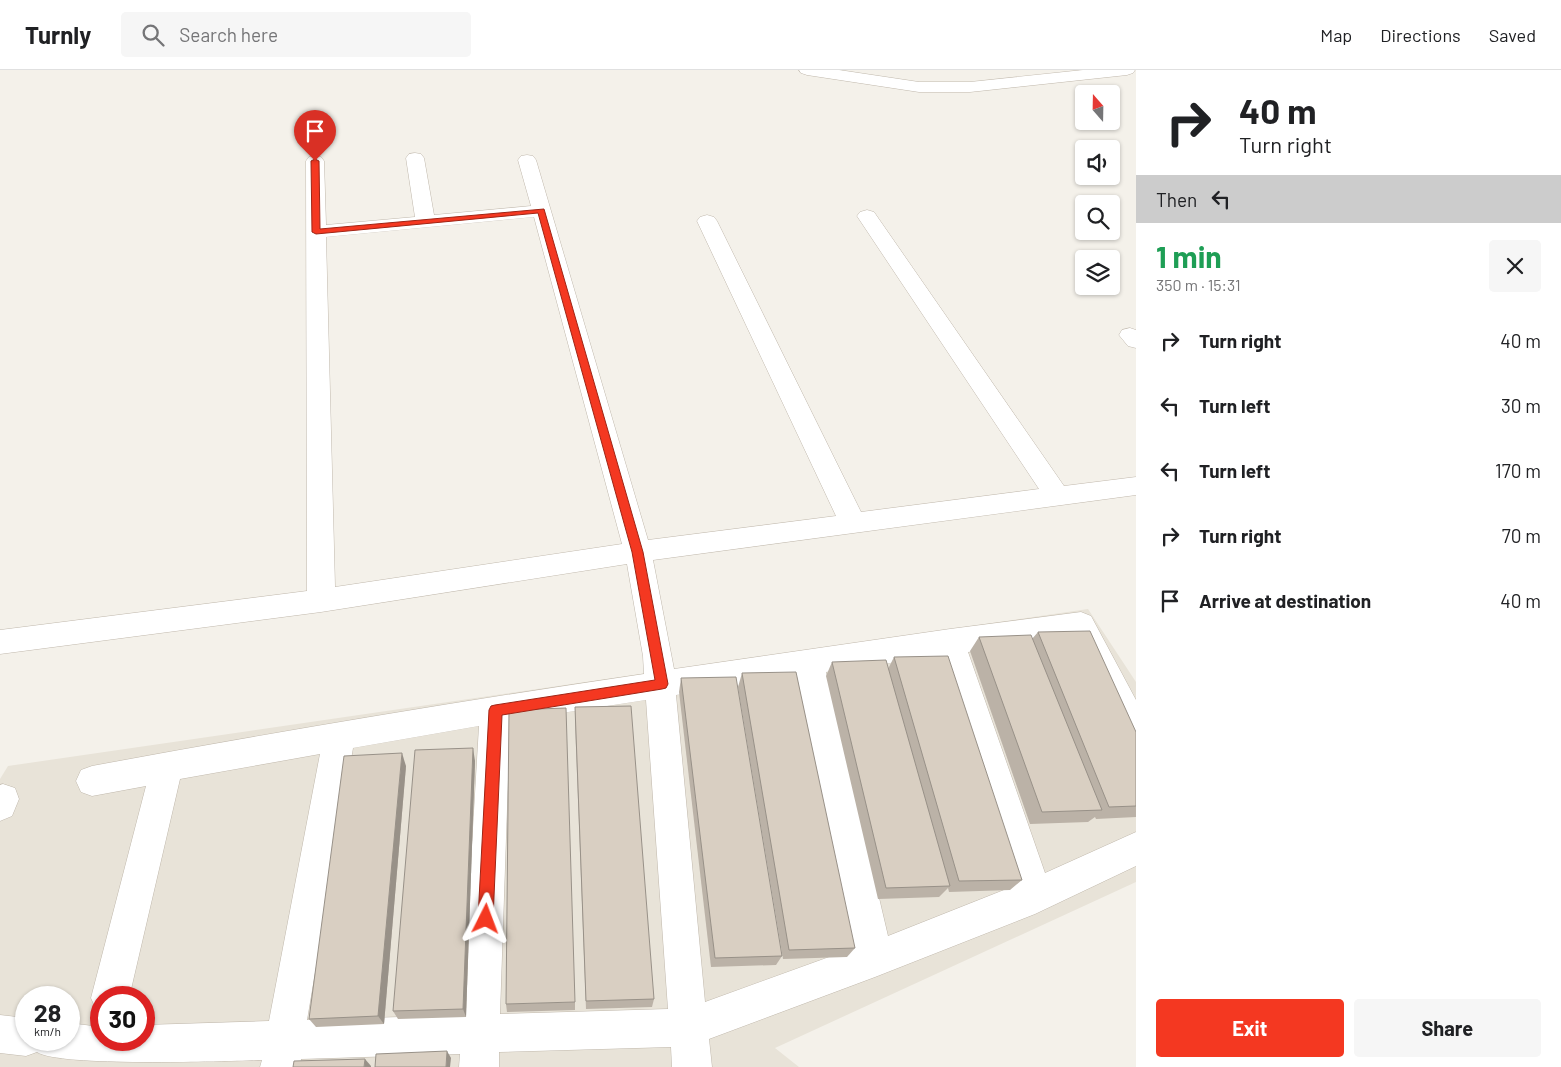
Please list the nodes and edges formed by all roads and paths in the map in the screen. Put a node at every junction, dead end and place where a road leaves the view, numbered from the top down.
1 (807, 70) edge
2 (1127, 70) edge
3 (856, 74) edge
4 (414, 158) dead end
5 (527, 160) dead end
6 (315, 161) dead end
7 (541, 210) junction
8 (868, 216) dead end
9 (706, 221) dead end
10 (425, 222) junction
11 (316, 232) junction
12 (1136, 486) edge
13 (1057, 496) junction
14 (853, 523) junction
15 (638, 552) junction
16 (321, 601) junction
17 (0, 642) edge
18 (950, 642) junction
19 (809, 662) junction
20 (662, 684) junction
21 (495, 710) junction
22 (1136, 731) edge
23 (339, 736) junction
24 (167, 766) junction
25 (92, 781) dead end
26 (1136, 849) edge
27 (1034, 896) junction
28 (875, 958) junction
29 (113, 986) edge
30 (689, 1027) junction
31 (0, 1034) edge
32 (15, 1036) edge
33 (155, 1044) edge
34 (480, 1050) edge
35 (282, 1053) edge
36 (692, 1067) edge

1 - 3 street
2 - 3 street
4 - 10 street
5 - 7 street
6 - 11 street
7 - 10 street
7 - 15 street
8 - 13 street
9 - 14 street
10 - 11 street
11 - 16 street
12 - 13 street
13 - 14 street
14 - 15 street
15 - 16 street
15 - 20 street
16 - 17 street
18 - 19 street
18 - 22 street
18 - 27 street
19 - 20 street
19 - 28 street
20 - 21 street
20 - 30 street
21 - 23 street
21 - 34 street
23 - 24 street
23 - 35 street
24 - 25 street
24 - 29 street
26 - 27 street
27 - 28 street
28 - 30 street
30 - 34 street
30 - 36 street
31 - 32 street
33 - 35 street
34 - 35 street

